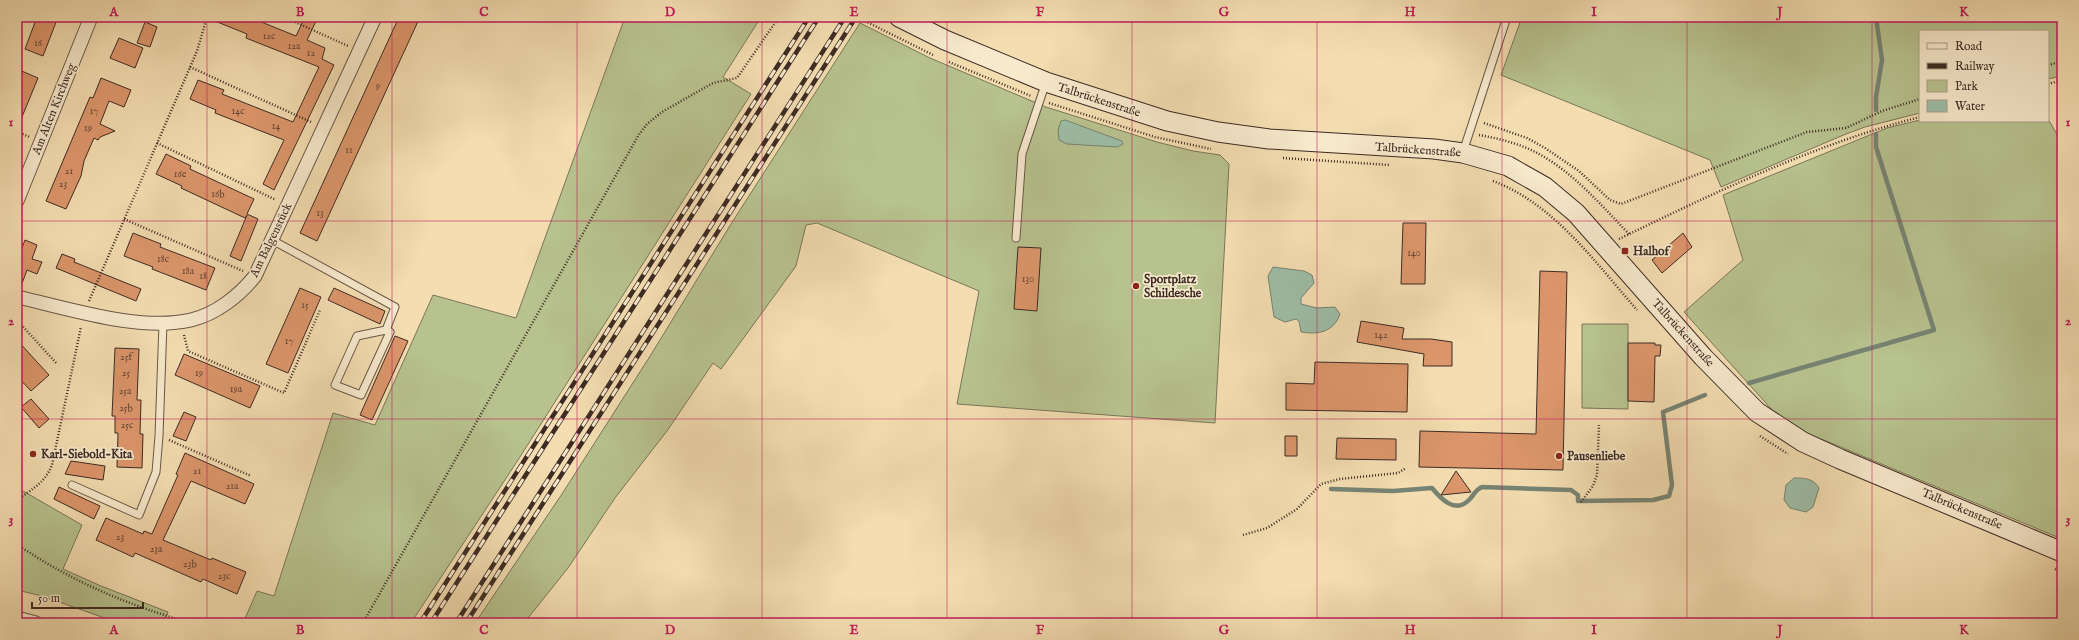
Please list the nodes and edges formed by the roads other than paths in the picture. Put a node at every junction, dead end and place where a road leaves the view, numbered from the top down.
1 (91, 17) edge
2 (375, 17) edge
3 (899, 17) edge
4 (1507, 17) edge
5 (1046, 82) junction
6 (1463, 153) junction
7 (17, 201) edge
8 (1016, 238) dead end
9 (272, 240) junction
10 (17, 297) edge
11 (162, 323) junction
12 (386, 330) junction
13 (72, 485) dead end
14 (2062, 552) edge
15 (17, 618) edge
16 (36, 623) edge

1 - 7 street, Am Alten Kirchweg
2 - 9 street, Am Balgenstück
3 - 5 main road, Talbrückenstraße
4 - 6 lane
5 - 6 main road, Talbrückenstraße
5 - 8 lane
6 - 14 main road, Talbrückenstraße
9 - 11 street, Am Balgenstück
9 - 12 lane
10 - 11 street, Am Balgenstück
11 - 13 lane
12 - 12 lane
15 - 16 street

